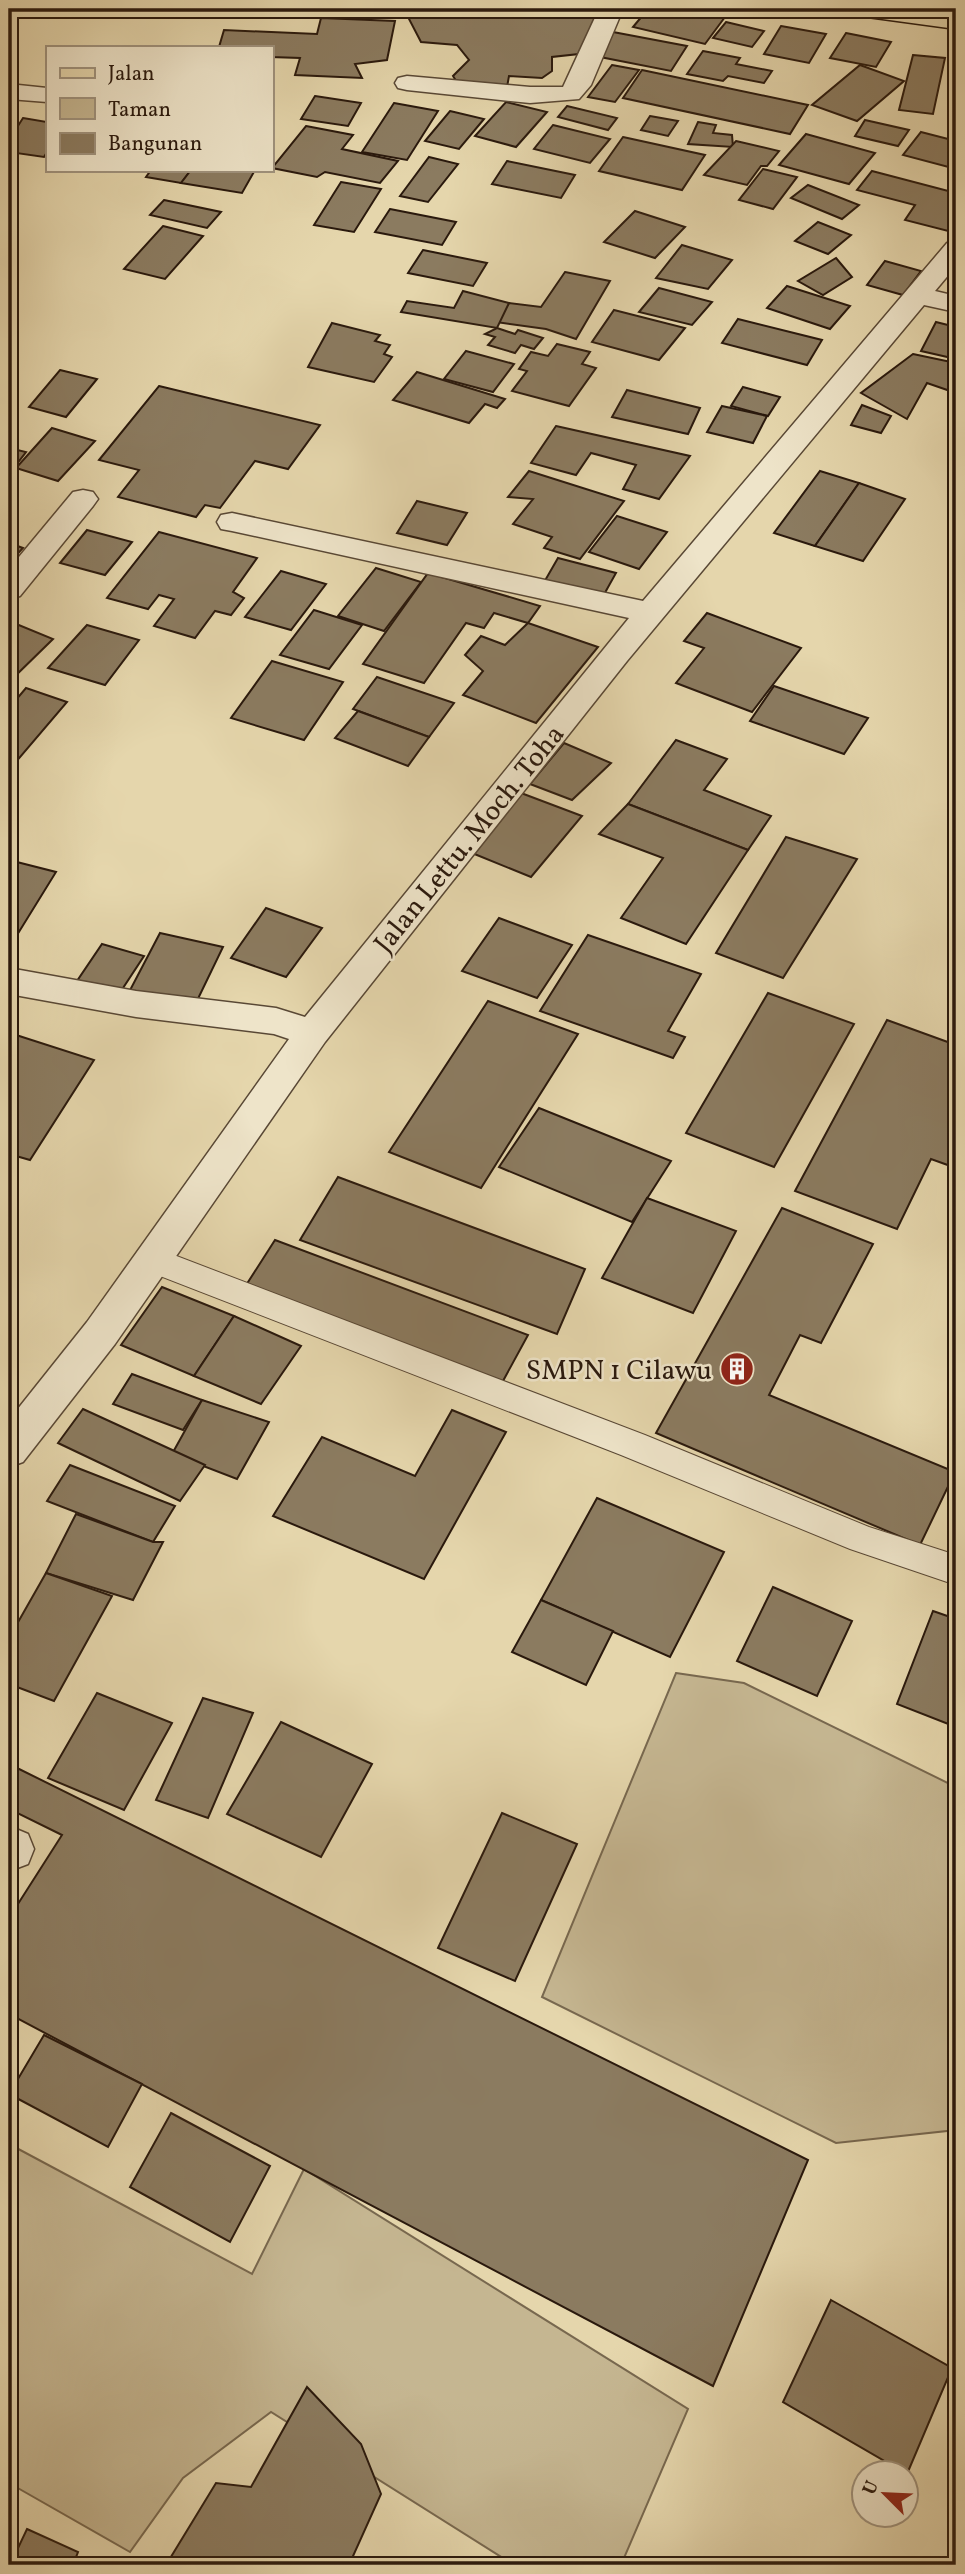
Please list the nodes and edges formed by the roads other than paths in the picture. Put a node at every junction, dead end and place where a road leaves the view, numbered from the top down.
1 (611, 9) edge
2 (860, 9) edge
3 (956, 22) edge
4 (407, 83) dead end
5 (9, 92) edge
6 (46, 95) edge
7 (956, 249) edge
8 (917, 295) junction
9 (956, 304) edge
10 (83, 499) dead end
11 (232, 522) dead end
12 (9, 589) edge
13 (650, 613) junction
14 (9, 981) edge
15 (312, 1034) junction
16 (153, 1260) junction
17 (9, 1450) edge
18 (956, 1570) edge

1 - 4 street
2 - 3 main road
5 - 6 street
7 - 8 street, Jalan Lettu. Moch. Toha
8 - 9 street
8 - 13 street, Jalan Lettu. Moch. Toha
10 - 12 street
11 - 13 street
13 - 15 street, Jalan Lettu. Moch. Toha
14 - 15 street
15 - 16 street, Jalan Lettu. Moch. Toha
16 - 17 street, Jalan Lettu. Moch. Toha
16 - 18 lane

